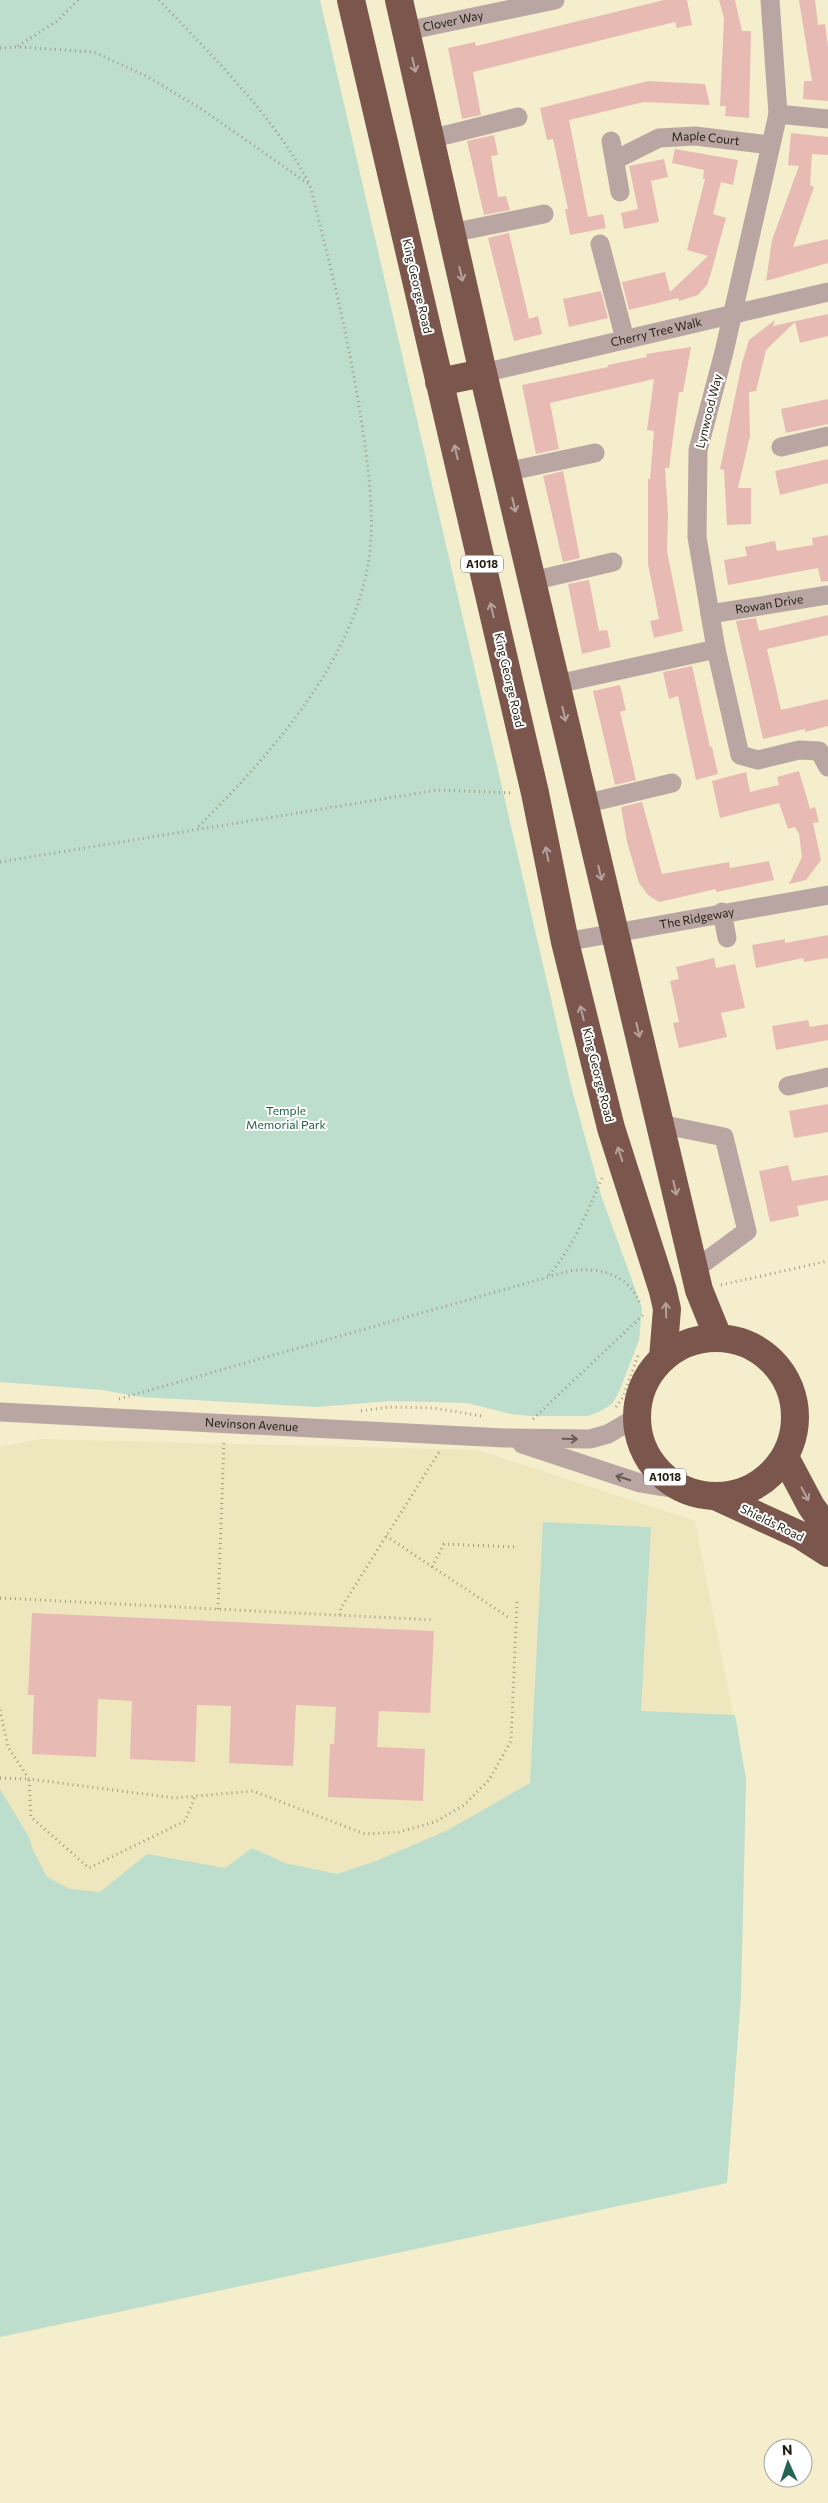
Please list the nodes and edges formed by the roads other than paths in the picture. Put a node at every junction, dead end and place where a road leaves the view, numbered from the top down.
1 (351, 0) edge
2 (399, 0) edge
3 (555, 0) edge
4 (770, 0) edge
5 (498, 6) edge
6 (406, 31) junction
7 (778, 114) junction
8 (518, 117) dead end
9 (828, 119) edge
10 (430, 139) junction
11 (611, 141) dead end
12 (770, 145) junction
13 (615, 160) junction
14 (620, 192) dead end
15 (544, 214) dead end
16 (451, 233) junction
17 (600, 244) dead end
18 (828, 292) edge
19 (732, 314) junction
20 (624, 339) junction
21 (482, 373) junction
22 (439, 382) junction
23 (828, 436) edge
24 (781, 447) dead end
25 (595, 454) dead end
26 (506, 472) junction
27 (613, 562) dead end
28 (532, 581) junction
29 (828, 595) edge
30 (710, 614) junction
31 (716, 649) junction
32 (557, 684) junction
33 (825, 756) edge
34 (672, 783) dead end
35 (584, 804) junction
36 (828, 895) edge
37 (722, 912) junction
38 (614, 932) junction
39 (728, 938) dead end
40 (565, 942) junction
41 (828, 1076) edge
42 (788, 1086) dead end
43 (660, 1124) junction
44 (697, 1280) junction
45 (718, 1337) junction
46 (651, 1355) junction
47 (0, 1412) edge
48 (625, 1413) junction
49 (504, 1438) junction
50 (785, 1457) junction
51 (688, 1491) junction
52 (715, 1496) junction
53 (828, 1530) edge
54 (828, 1553) edge

1 - 22 highway, King George Road / A1018
2 - 6 highway
3 - 5 street, Clover Way
4 - 7 street, Lynwood Way
5 - 6 street, Clover Way
6 -> 10 highway
7 - 9 street
7 - 12 street, Lynwood Way
8 - 10 street
10 - 16 highway
11 - 13 street
12 - 13 street, Maple Court
12 - 19 street, Lynwood Way
13 - 14 street
15 - 16 street
16 -> 21 highway
17 - 20 street
18 - 19 street, Cherry Tree Walk
19 - 20 street, Cherry Tree Walk
19 - 30 street, Lynwood Way
20 - 21 street, Cherry Tree Walk
21 - 22 highway
21 - 26 highway
40 -> 22 highway, King George Road / A1018
23 - 24 street
25 - 26 street
26 -> 28 highway
27 - 28 street
28 - 32 highway
29 - 30 street, Rowan Drive
30 - 31 street, Lynwood Way
31 - 32 street
31 - 33 street, Lynwood Way
32 -> 35 highway
34 - 35 street
35 -> 38 highway
36 - 37 street, The Ridgeway
37 - 38 street, The Ridgeway
37 - 39 street
38 - 40 street, The Ridgeway
38 -> 43 highway
46 -> 40 highway, King George Road / A1018
41 - 42 street
43 -> 44 highway
43 - 44 street
44 - 45 highway
45 - 46 highway, A1018
45 - 50 highway, A1018
46 - 48 highway, A1018
47 - 49 street, Nevinson Avenue
49 -> 48 street, Nevinson Avenue
48 - 51 highway, A1018
51 -> 49 street, Nevinson Avenue
50 - 52 highway, A1018
50 -> 53 highway
51 - 52 highway, A1018
52 - 54 highway, Shields Road / A1018

